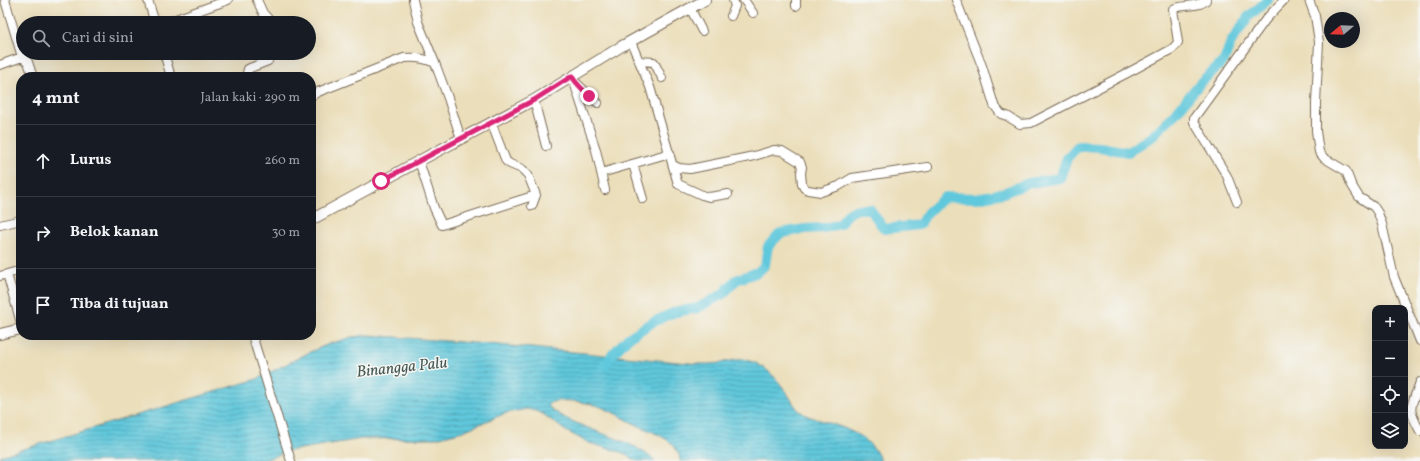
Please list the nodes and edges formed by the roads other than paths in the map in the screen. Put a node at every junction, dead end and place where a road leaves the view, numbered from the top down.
1 (5, 0) edge
2 (148, 0) edge
3 (228, 0) edge
4 (257, 0) edge
5 (413, 0) edge
6 (705, 0) edge
7 (733, 0) edge
8 (744, 0) edge
9 (956, 0) edge
10 (1206, 0) edge
11 (1284, 0) edge
12 (1309, 0) edge
13 (690, 8) junction
14 (753, 13) dead end
15 (153, 16) edge
16 (184, 16) edge
17 (266, 16) edge
18 (731, 16) dead end
19 (702, 31) dead end
20 (16, 37) edge
21 (631, 42) junction
22 (16, 59) edge
23 (26, 60) edge
24 (166, 60) edge
25 (268, 61) dead end
26 (639, 61) junction
27 (435, 63) junction
28 (0, 65) edge
29 (31, 72) edge
30 (170, 72) edge
31 (248, 72) edge
32 (573, 78) junction
33 (662, 78) dead end
34 (316, 93) edge
35 (534, 100) junction
36 (598, 103) dead end
37 (491, 122) junction
38 (461, 139) junction
39 (546, 146) dead end
40 (670, 153) junction
41 (419, 161) junction
42 (633, 164) junction
43 (673, 165) junction
44 (928, 167) dead end
45 (601, 173) junction
46 (605, 190) dead end
47 (728, 194) dead end
48 (536, 195) junction
49 (643, 200) dead end
50 (1237, 202) dead end
51 (532, 206) dead end
52 (316, 217) edge
53 (16, 221) edge
54 (0, 225) edge
55 (16, 271) edge
56 (4, 275) edge
57 (16, 309) edge
58 (16, 330) edge
59 (0, 334) edge
60 (254, 340) edge
61 (1420, 341) edge
62 (1420, 382) edge
63 (1420, 431) edge
64 (291, 461) edge

1 - 20 street
2 - 15 street
3 - 16 street
4 - 17 street
5 - 27 street
6 - 13 main road
7 - 18 street
8 - 14 street
9 - 10 street
11 - 50 street
12 - 61 street
13 - 19 street
13 - 21 main road
21 - 26 street
21 - 32 main road
22 - 28 street
23 - 29 street
24 - 30 street
25 - 31 street
26 - 33 street
26 - 40 street
27 - 34 street
27 - 38 street
32 - 35 main road
32 - 36 street
32 - 45 street
35 - 37 main road
35 - 39 street
37 - 38 main road
37 - 48 street
38 - 41 main road
40 - 42 street
40 - 43 street
41 - 48 street
41 - 52 main road
42 - 45 street
42 - 49 street
43 - 44 street
43 - 47 street
45 - 46 street
48 - 51 street
53 - 54 street
55 - 56 street
56 - 57 street
58 - 59 main road
60 - 64 street
62 - 63 street

